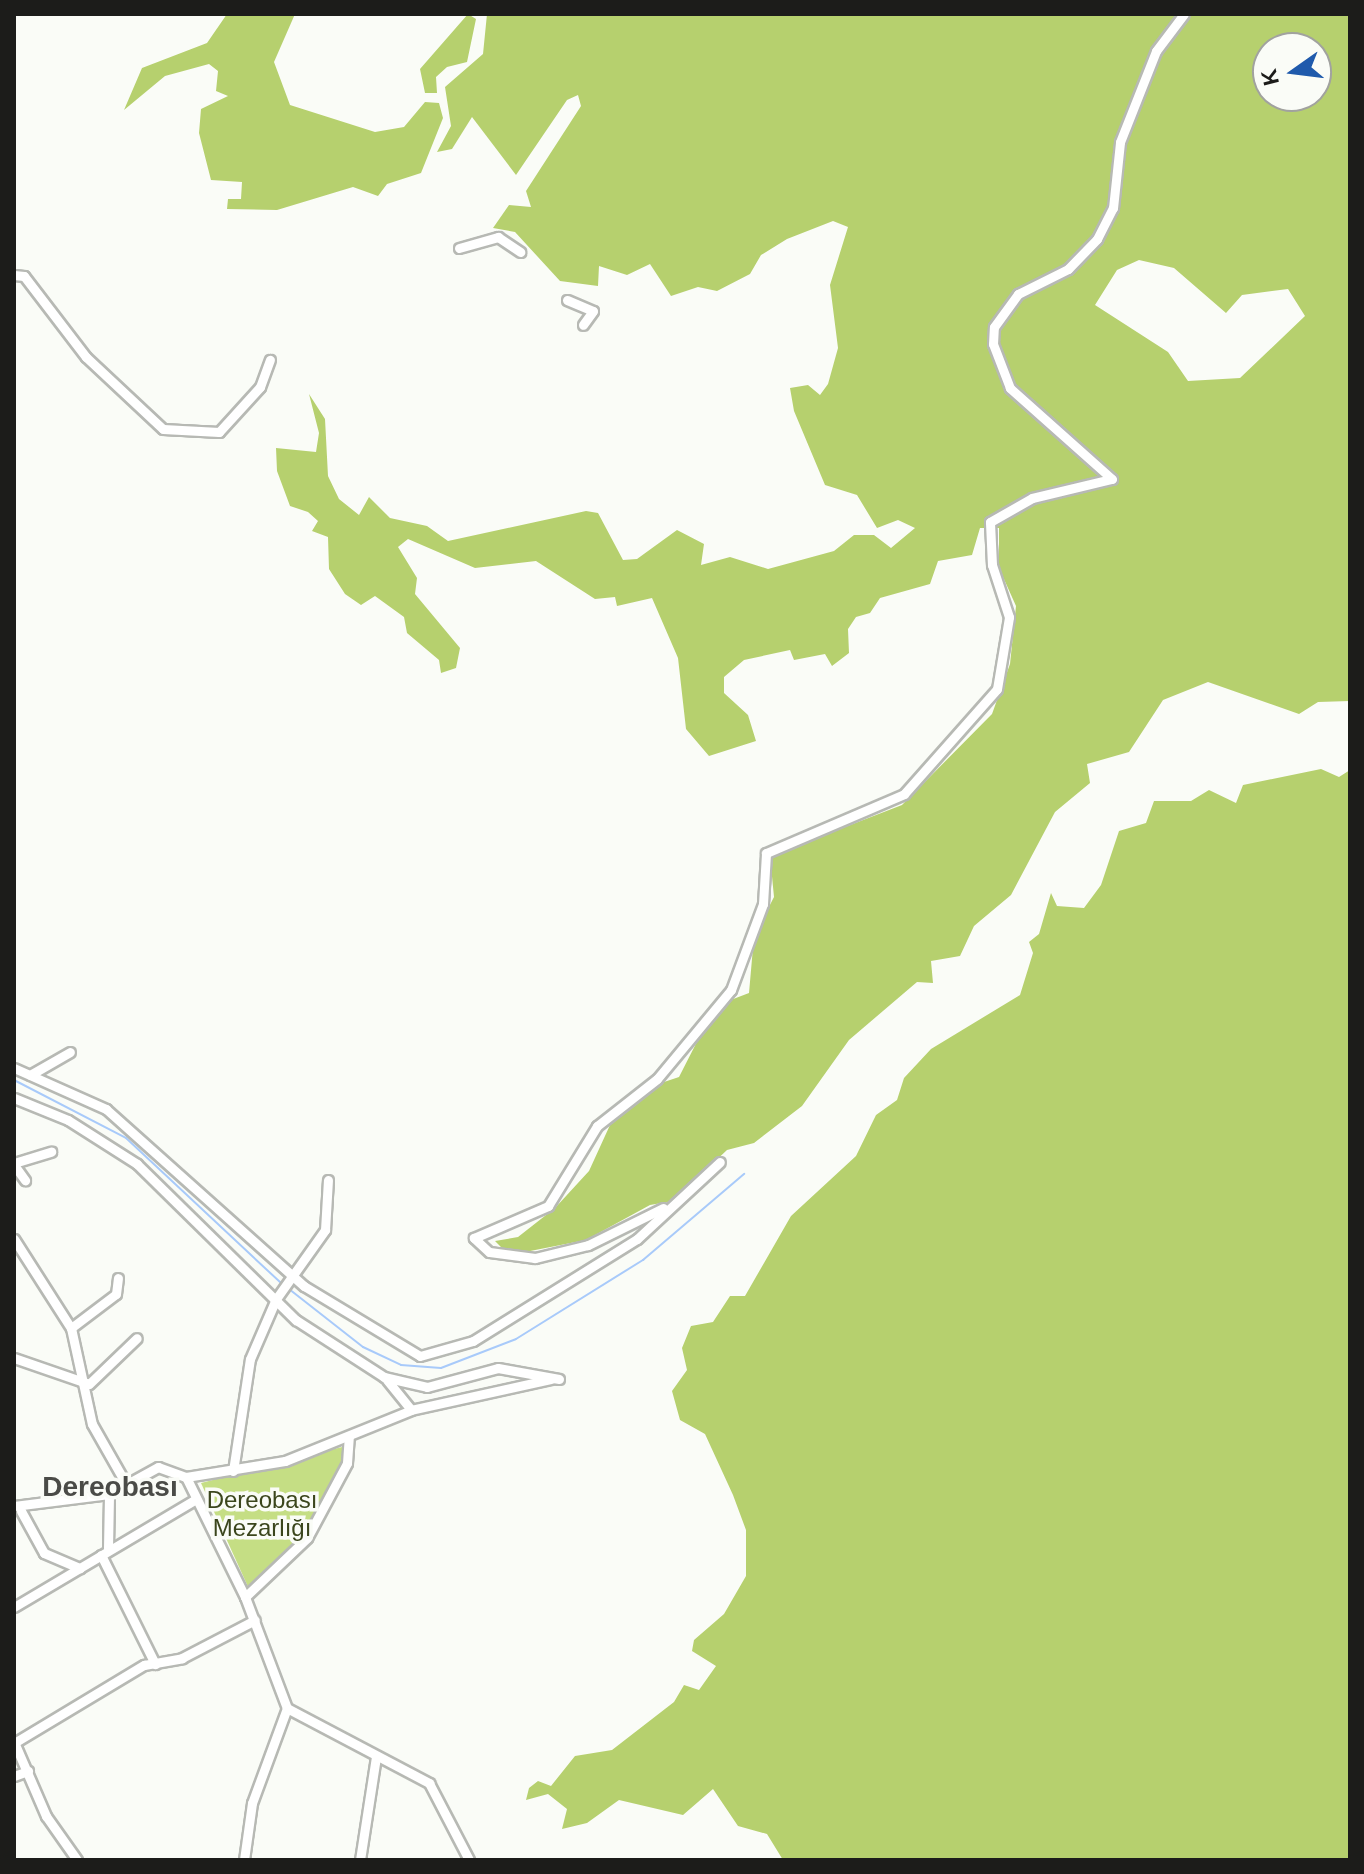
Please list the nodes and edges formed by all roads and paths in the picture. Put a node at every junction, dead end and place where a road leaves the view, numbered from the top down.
1 (1184, 14) edge
2 (459, 248) dead end
3 (520, 252) dead end
4 (14, 275) edge
5 (567, 300) dead end
6 (583, 325) dead end
7 (270, 360) dead end
8 (70, 1052) dead end
9 (15, 1071) edge
10 (30, 1075) junction
11 (14, 1098) edge
12 (51, 1152) dead end
13 (720, 1162) dead end
14 (14, 1164) edge
15 (25, 1180) dead end
16 (328, 1180) dead end
17 (663, 1208) junction
18 (14, 1239) edge
19 (291, 1275) junction
20 (118, 1278) dead end
21 (276, 1299) junction
22 (71, 1328) junction
23 (137, 1338) dead end
24 (14, 1358) edge
25 (384, 1377) junction
26 (83, 1383) junction
27 (411, 1410) junction
28 (349, 1437) junction
29 (233, 1471) junction
30 (186, 1477) junction
31 (125, 1482) junction
32 (109, 1494) junction
33 (196, 1499) junction
34 (17, 1508) edge
35 (105, 1551) junction
36 (80, 1568) junction
37 (245, 1597) junction
38 (14, 1607) edge
39 (255, 1620) junction
40 (155, 1664) junction
41 (287, 1708) junction
42 (14, 1742) edge
43 (376, 1757) junction
44 (28, 1771) junction
45 (14, 1776) edge
46 (77, 1860) edge
47 (244, 1860) edge
48 (360, 1860) edge
49 (469, 1860) edge

1 - 17 street
2 - 3 street
4 - 7 street
5 - 6 street
8 - 10 street
9 - 10 street
10 - 19 street
11 - 21 street
12 - 14 street
13 - 17 street
14 - 15 street
16 - 19 street
17 - 19 street
18 - 22 street
19 - 21 street
20 - 22 street
21 - 25 street
21 - 29 street
22 - 26 street
23 - 26 street
24 - 26 street
25 - 27 street
25 - 27 street
26 - 31 street
27 - 28 street
28 - 29 street
28 - 37 street
29 - 30 street
30 - 31 street
30 - 33 street
31 - 32 street
32 - 34 street
32 - 35 street
33 - 35 street
33 - 37 street
34 - 36 street
35 - 36 street
35 - 40 street
36 - 38 street
37 - 39 street
39 - 40 street
39 - 41 street
40 - 42 street
41 - 43 street
41 - 47 street
42 - 44 street
43 - 48 street
43 - 49 street
44 - 45 street
44 - 46 street

